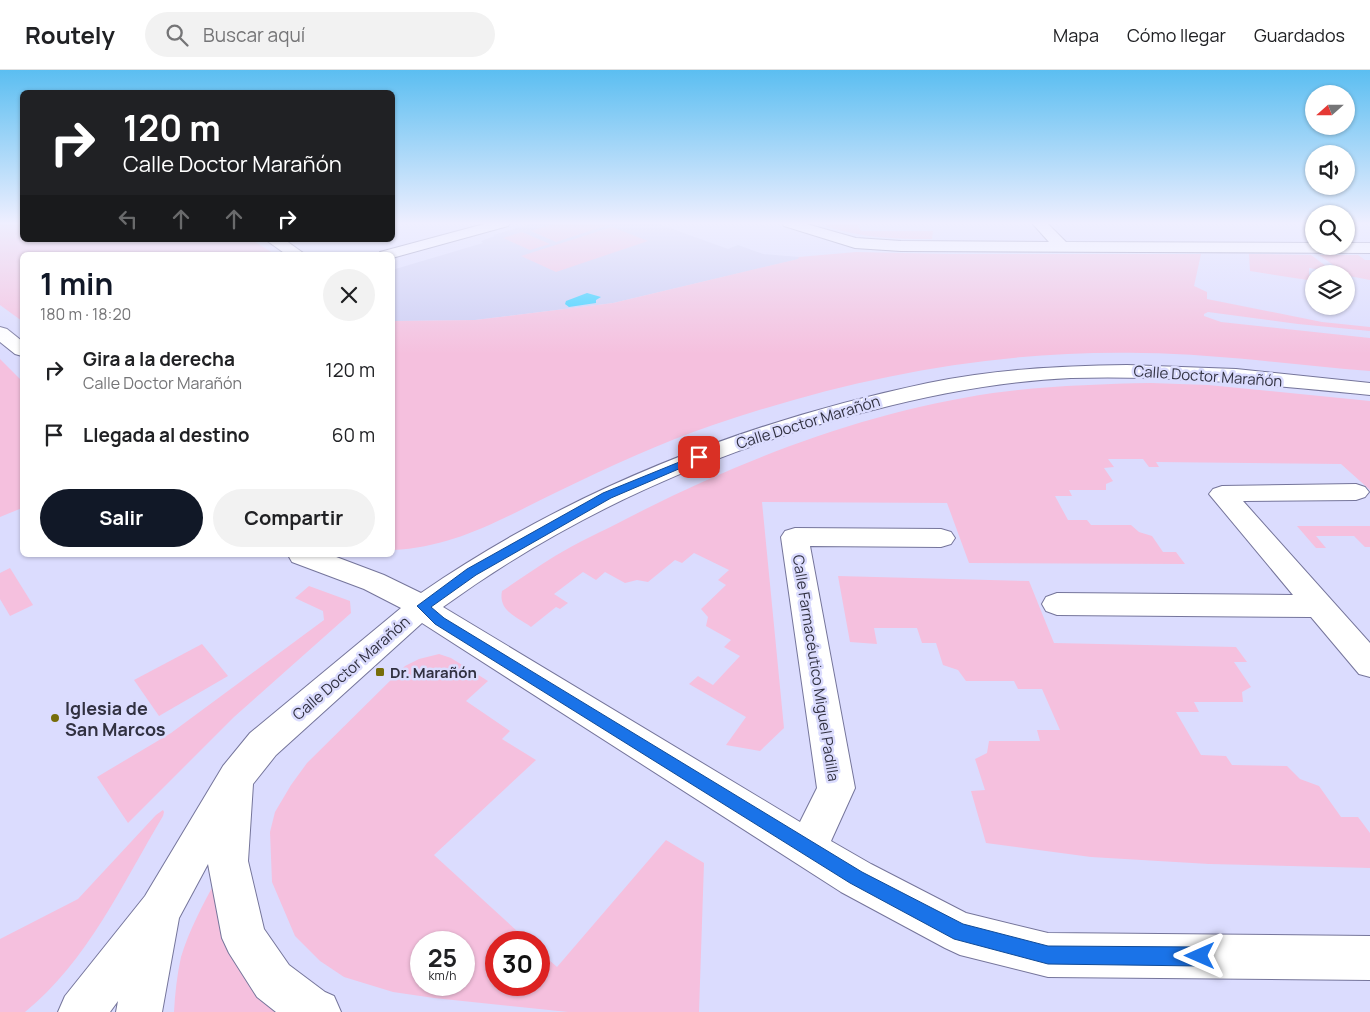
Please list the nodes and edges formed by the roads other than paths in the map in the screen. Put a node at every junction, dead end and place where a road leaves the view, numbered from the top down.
1 (0, 333) edge
2 (20, 348) edge
3 (1370, 389) edge
4 (1356, 492) dead end
5 (941, 538) dead end
6 (308, 557) edge
7 (1057, 604) dead end
8 (423, 606) junction
9 (1319, 606) junction
10 (1370, 665) edge
11 (236, 777) junction
12 (808, 848) junction
13 (160, 911) junction
14 (1370, 958) edge
15 (81, 1012) edge
16 (139, 1012) edge
17 (318, 1012) edge

1 - 2 street
3 - 8 street, Calle Doctor Marañón
4 - 9 street
5 - 12 street, Calle Farmacéutico Miguel Padilla
6 - 8 street
7 - 9 street
8 - 11 street, Calle Doctor Marañón
8 - 12 street
9 - 10 street
11 - 13 street, Calle Doctor Marañón
11 - 17 street
12 - 14 street
13 - 15 street, Calle Doctor Marañón
13 - 16 street, Calle Doctor Marañón

